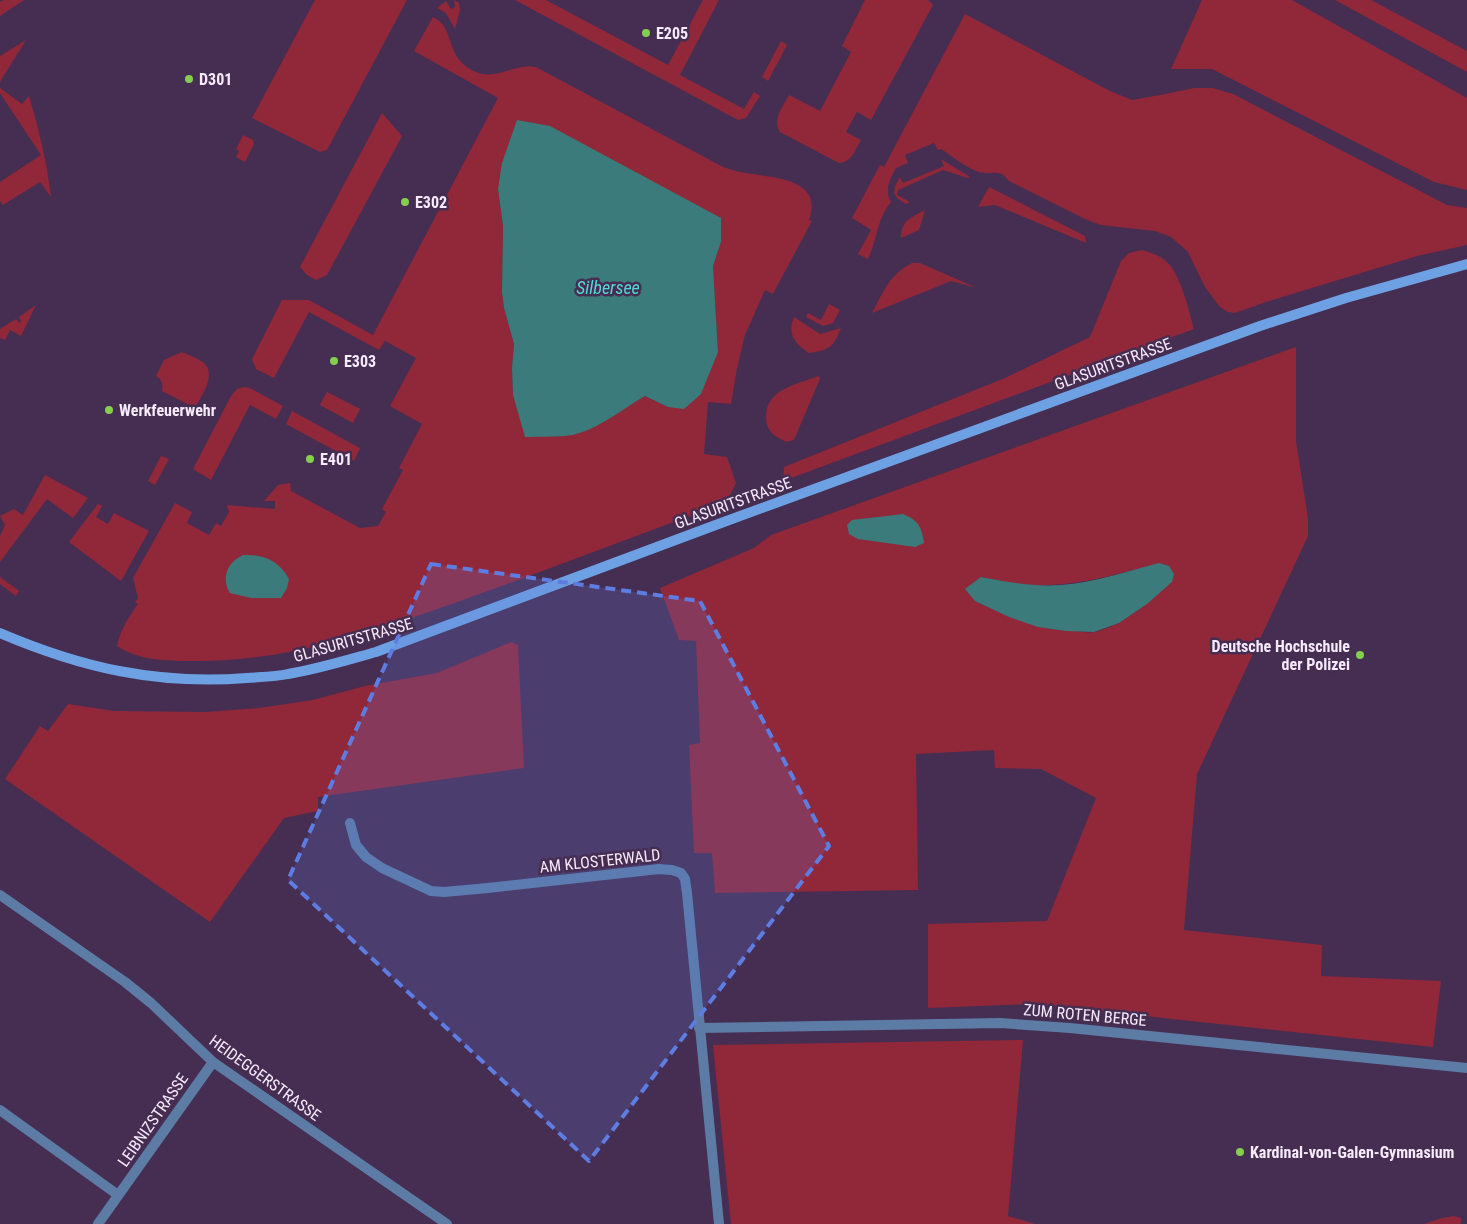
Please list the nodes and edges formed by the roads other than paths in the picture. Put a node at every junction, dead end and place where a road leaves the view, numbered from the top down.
1 (1467, 264) edge
2 (0, 633) edge
3 (350, 823) dead end
4 (0, 895) edge
5 (699, 1028) junction
6 (213, 1062) junction
7 (1467, 1068) edge
8 (0, 1110) edge
9 (118, 1195) junction
10 (98, 1224) edge
11 (447, 1224) edge
12 (719, 1224) edge

1 - 2 main road, GLASURITSTRASSE
3 - 5 street, AM KLOSTERWALD
4 - 6 street, HEIDEGGERSTRASSE
5 - 7 street, ZUM ROTEN BERGE
5 - 12 street, AM KLOSTERWALD
6 - 9 street, LEIBNIZSTRASSE
6 - 11 street, HEIDEGGERSTRASSE
8 - 9 street
9 - 10 street, LEIBNIZSTRASSE

